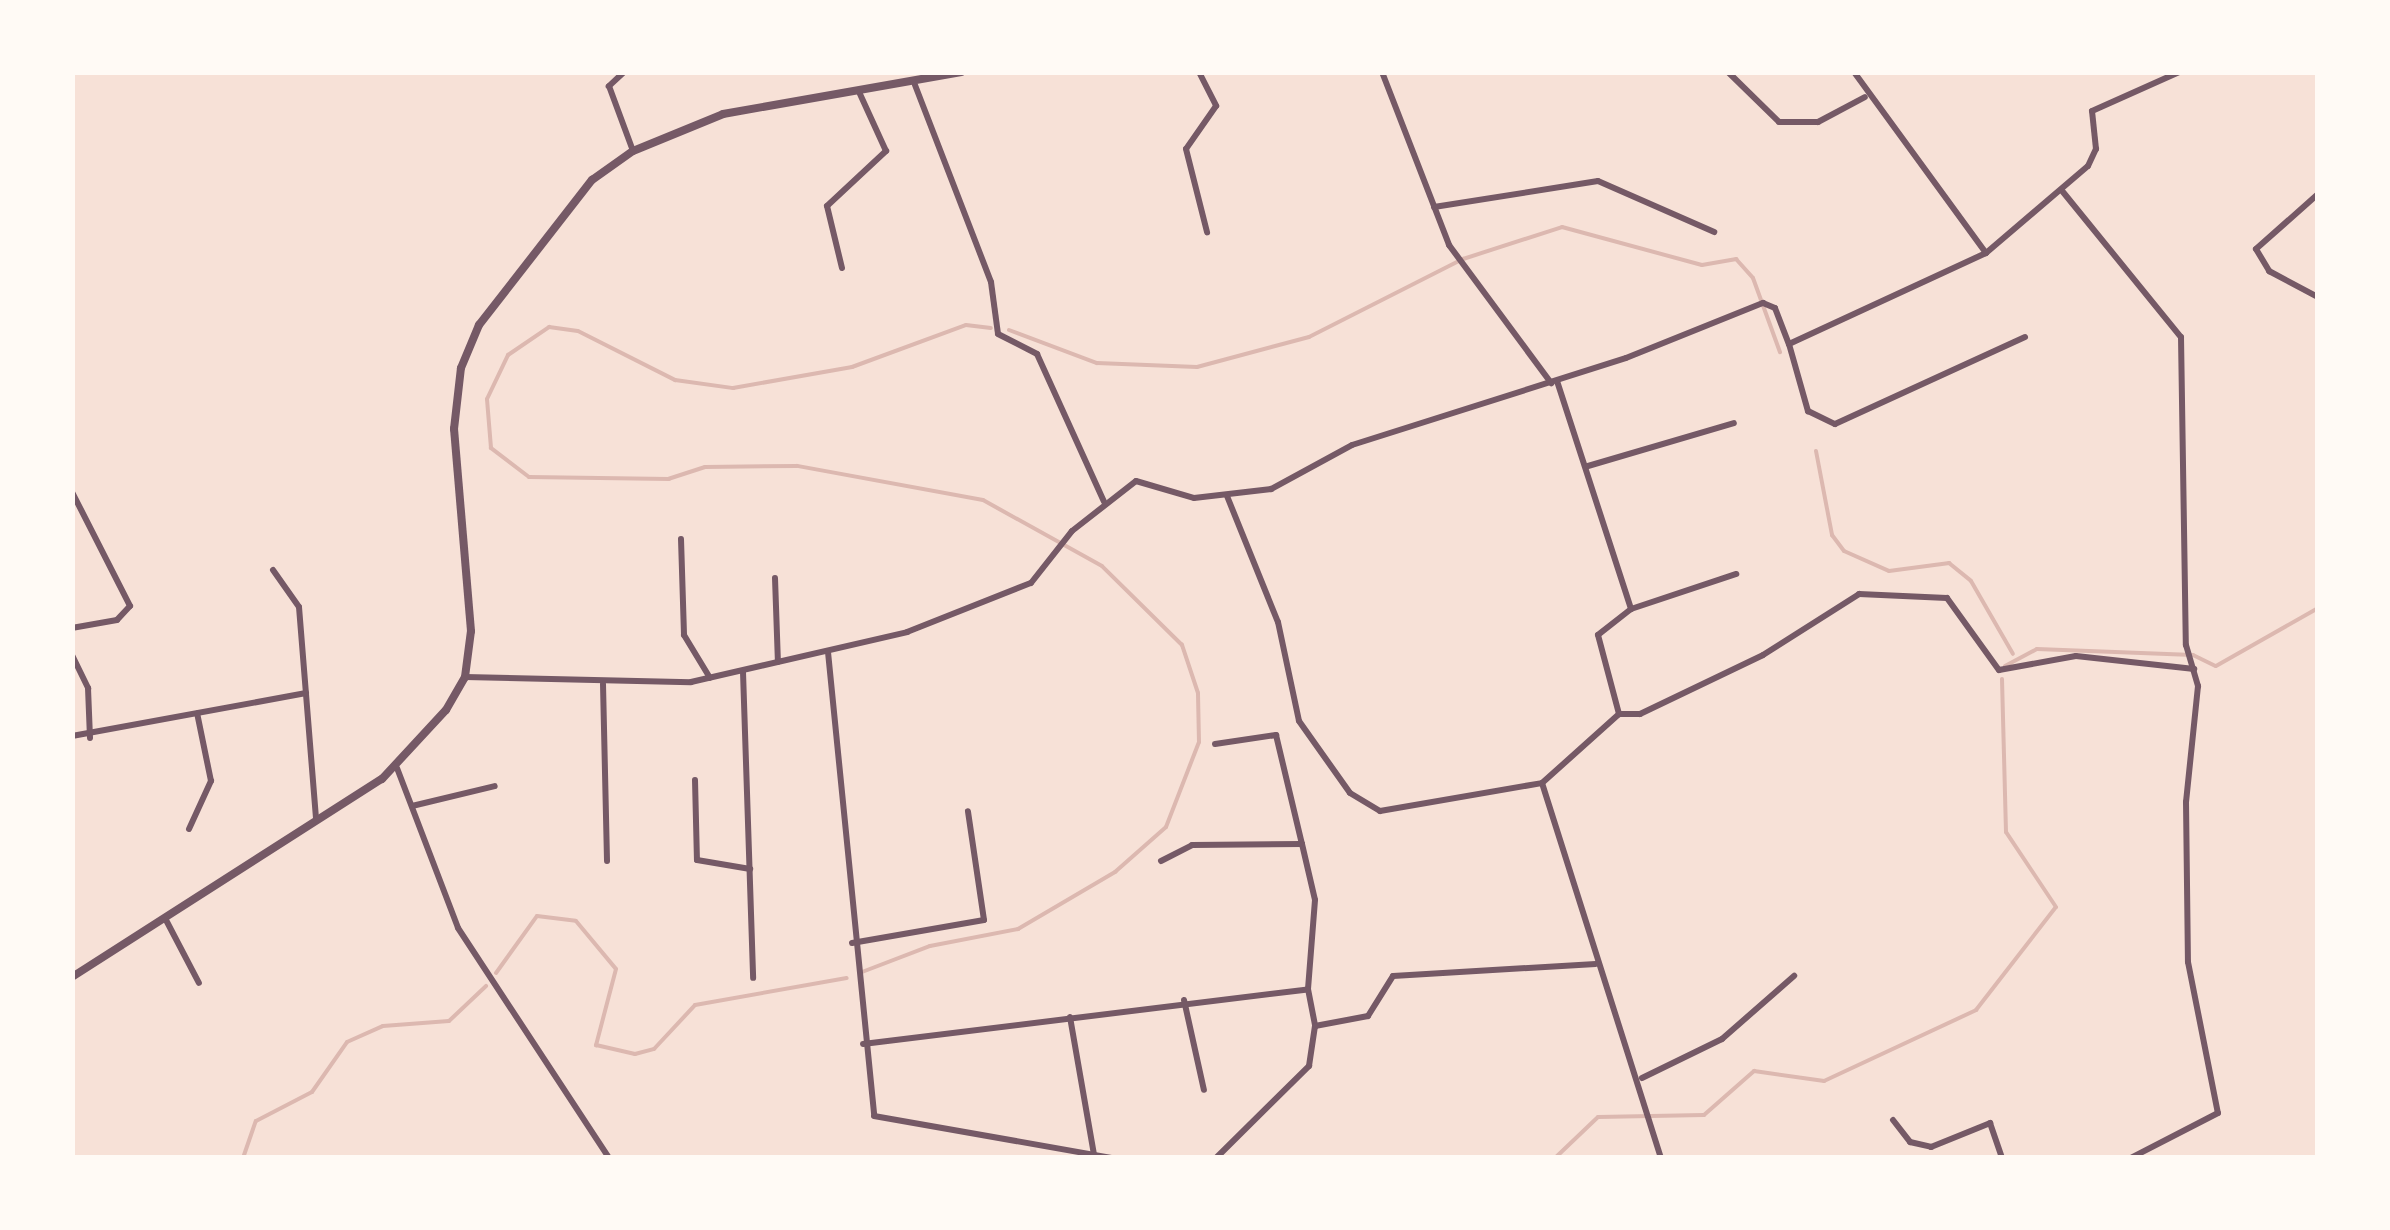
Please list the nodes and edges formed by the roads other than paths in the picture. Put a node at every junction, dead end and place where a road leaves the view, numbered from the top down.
1 (624, 72) edge
2 (961, 72) edge
3 (1199, 72) edge
4 (1382, 72) edge
5 (1728, 72) edge
6 (1854, 72) edge
7 (2179, 72) edge
8 (2158, 76) edge
9 (916, 85) junction
10 (860, 94) junction
11 (1865, 97) junction
12 (633, 151) junction
13 (2063, 192) junction
14 (2318, 194) edge
15 (1434, 207) junction
16 (1207, 232) dead end
17 (1714, 232) dead end
18 (1986, 254) junction
19 (842, 268) dead end
20 (2318, 297) edge
21 (2025, 337) dead end
22 (1789, 344) junction
23 (1554, 382) junction
24 (1734, 423) dead end
25 (1588, 466) junction
26 (72, 492) edge
27 (1227, 496) junction
28 (1104, 502) junction
29 (681, 539) dead end
30 (273, 570) dead end
31 (1736, 574) dead end
32 (774, 578) dead end
33 (1631, 609) junction
34 (72, 628) edge
35 (828, 652) junction
36 (72, 656) edge
37 (778, 662) junction
38 (2192, 664) junction
39 (743, 672) junction
40 (465, 676) junction
41 (710, 678) junction
42 (603, 684) junction
43 (306, 693) junction
44 (197, 713) junction
45 (1619, 714) junction
46 (72, 736) edge
47 (90, 738) junction
48 (1216, 744) dead end
49 (397, 768) junction
50 (695, 780) dead end
51 (1542, 783) junction
52 (494, 786) dead end
53 (412, 806) junction
54 (968, 811) dead end
55 (316, 817) junction
56 (188, 829) dead end
57 (1302, 844) junction
58 (607, 861) dead end
59 (1161, 861) dead end
60 (750, 869) junction
61 (166, 920) junction
62 (852, 944) junction
63 (1596, 964) junction
64 (1794, 976) dead end
65 (72, 977) edge
66 (753, 978) dead end
67 (199, 983) dead end
68 (1308, 989) junction
69 (1184, 1000) junction
70 (1070, 1016) junction
71 (1315, 1026) junction
72 (863, 1044) junction
73 (1642, 1078) junction
74 (1204, 1090) dead end
75 (1894, 1120) dead end
76 (1094, 1154) junction
77 (605, 1156) edge
78 (178, 1158) edge
79 (213, 1158) edge
80 (1111, 1158) edge
81 (1216, 1158) edge
82 (1661, 1158) edge
83 (2002, 1158) edge
84 (2131, 1158) edge

1 - 12 street
2 - 9 street
3 - 16 street
4 - 15 street
5 - 11 street
6 - 11 street
7 - 8 street
8 - 13 street
9 - 10 street
9 - 28 street
10 - 12 street
10 - 19 street
11 - 18 street
12 - 40 street
13 - 18 street
13 - 38 street
14 - 20 street
15 - 17 street
15 - 23 street
18 - 22 street
21 - 22 street
22 - 23 street
23 - 25 street
23 - 27 street
24 - 25 street
25 - 33 street
26 - 34 street
27 - 28 street
27 - 51 street
28 - 35 street
29 - 41 street
30 - 43 street
31 - 33 street
32 - 37 street
33 - 45 street
35 - 37 street
35 - 62 street
36 - 47 street
37 - 39 street
38 - 45 street
38 - 84 street
39 - 41 street
39 - 60 street
40 - 42 street
40 - 49 street
41 - 42 street
42 - 58 street
43 - 44 street
43 - 55 street
44 - 47 street
44 - 56 street
45 - 51 street
46 - 47 street
48 - 57 street
49 - 53 street
49 - 55 street
50 - 60 street
51 - 63 street
52 - 53 street
53 - 77 street
54 - 62 street
55 - 61 street
57 - 59 street
57 - 68 street
60 - 66 street
61 - 65 street
61 - 67 street
62 - 72 street
63 - 71 street
63 - 73 street
64 - 73 street
68 - 69 street
68 - 71 street
69 - 70 street
69 - 74 street
70 - 72 street
70 - 76 street
71 - 81 street
72 - 76 street
73 - 82 street
75 - 83 street
76 - 80 street
78 - 79 street

